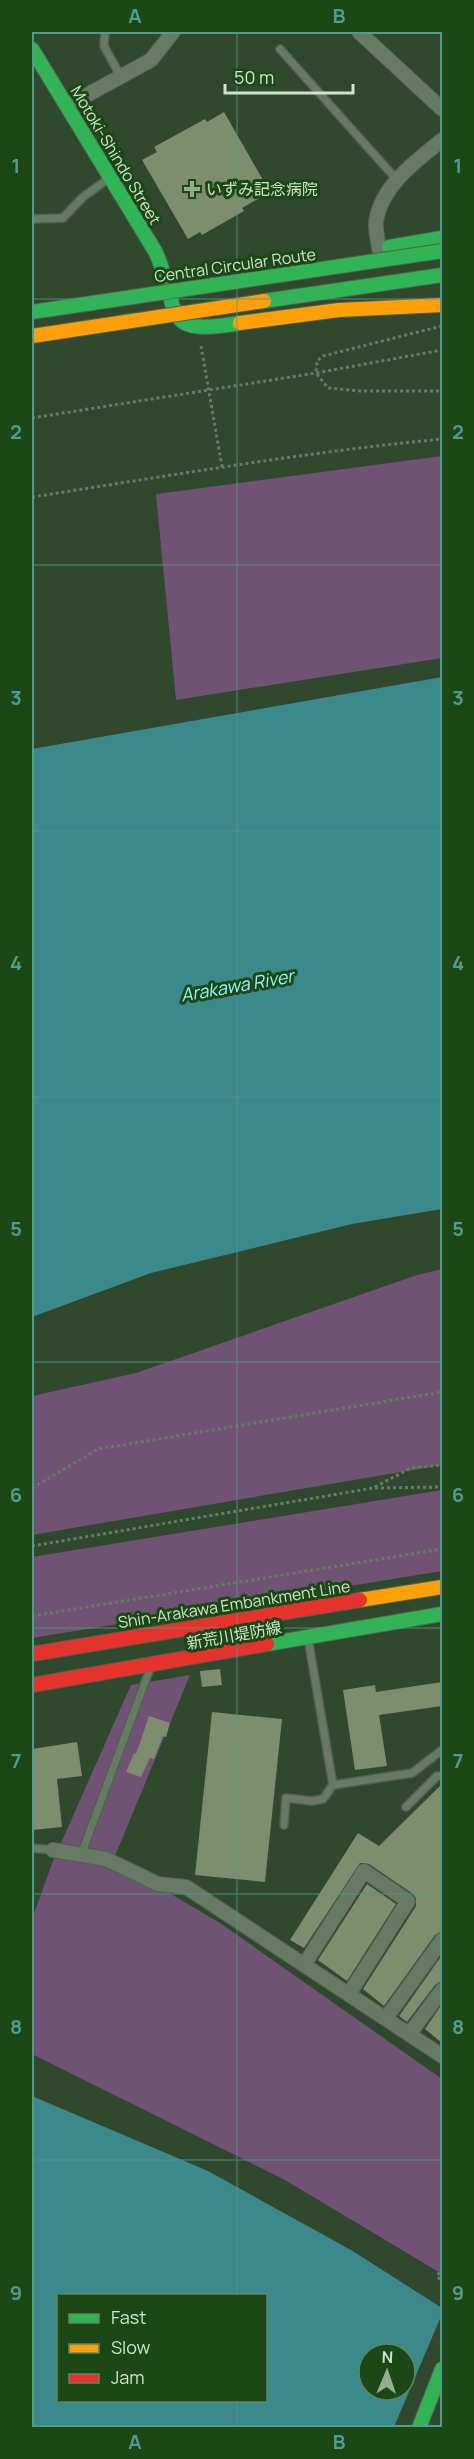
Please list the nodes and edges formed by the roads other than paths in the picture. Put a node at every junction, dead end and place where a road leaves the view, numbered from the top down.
1 (105, 32) edge
2 (173, 32) edge
3 (359, 32) edge
4 (32, 49) edge
5 (279, 49) dead end
6 (121, 76) junction
7 (67, 106) junction
8 (442, 109) edge
9 (442, 140) edge
10 (111, 178) junction
11 (398, 180) junction
12 (32, 219) edge
13 (442, 238) edge
14 (379, 249) junction
15 (442, 251) edge
16 (442, 263) edge
17 (442, 276) edge
18 (167, 282) junction
19 (32, 302) edge
20 (172, 305) junction
21 (442, 305) edge
22 (32, 312) edge
23 (32, 325) edge
24 (32, 336) edge
25 (442, 1587) edge
26 (442, 1614) edge
27 (308, 1638) junction
28 (32, 1654) edge
29 (151, 1666) junction
30 (32, 1685) edge
31 (442, 1750) edge
32 (442, 1776) edge
33 (333, 1785) junction
34 (406, 1807) dead end
35 (284, 1825) dead end
36 (32, 1848) edge
37 (53, 1850) joint
38 (81, 1855) junction
39 (442, 1940) edge
40 (304, 1965) junction
41 (442, 1990) edge
42 (349, 1994) junction
43 (386, 2018) junction
44 (410, 2033) junction
45 (442, 2056) edge
46 (442, 2369) edge
47 (419, 2427) edge

1 - 6 lane
2 - 6 street
3 - 8 street
4 - 7 main road, Motoki-Shindo Street
5 - 11 lane
6 - 7 street
7 - 10 main road, Motoki-Shindo Street
9 - 11 street
10 - 12 lane
10 - 18 main road, Motoki-Shindo Street
11 - 14 street
13 - 14 main road
14 - 18 main road
15 - 22 main road, Central Circular Route, bridge
16 - 20 main road
17 - 24 main road, bridge
18 - 19 main road
18 - 20 main road, Motoki-Shindo Street
20 - 21 main road
20 - 23 main road
25 - 28 main road, Shin-Arakawa Embankment Line
26 - 27 main road, 新荒川堤防線
27 - 29 main road, 新荒川堤防線
27 - 33 lane
29 - 30 main road, 新荒川堤防線
29 - 38 lane
31 - 33 lane
32 - 34 lane
33 - 35 lane
36 - 37 lane
37 - 38 street
38 - 40 street
39 - 43 street
40 - 42 street
40 - 42 street
41 - 44 street
42 - 43 street
43 - 44 street
44 - 45 street
46 - 47 main road

